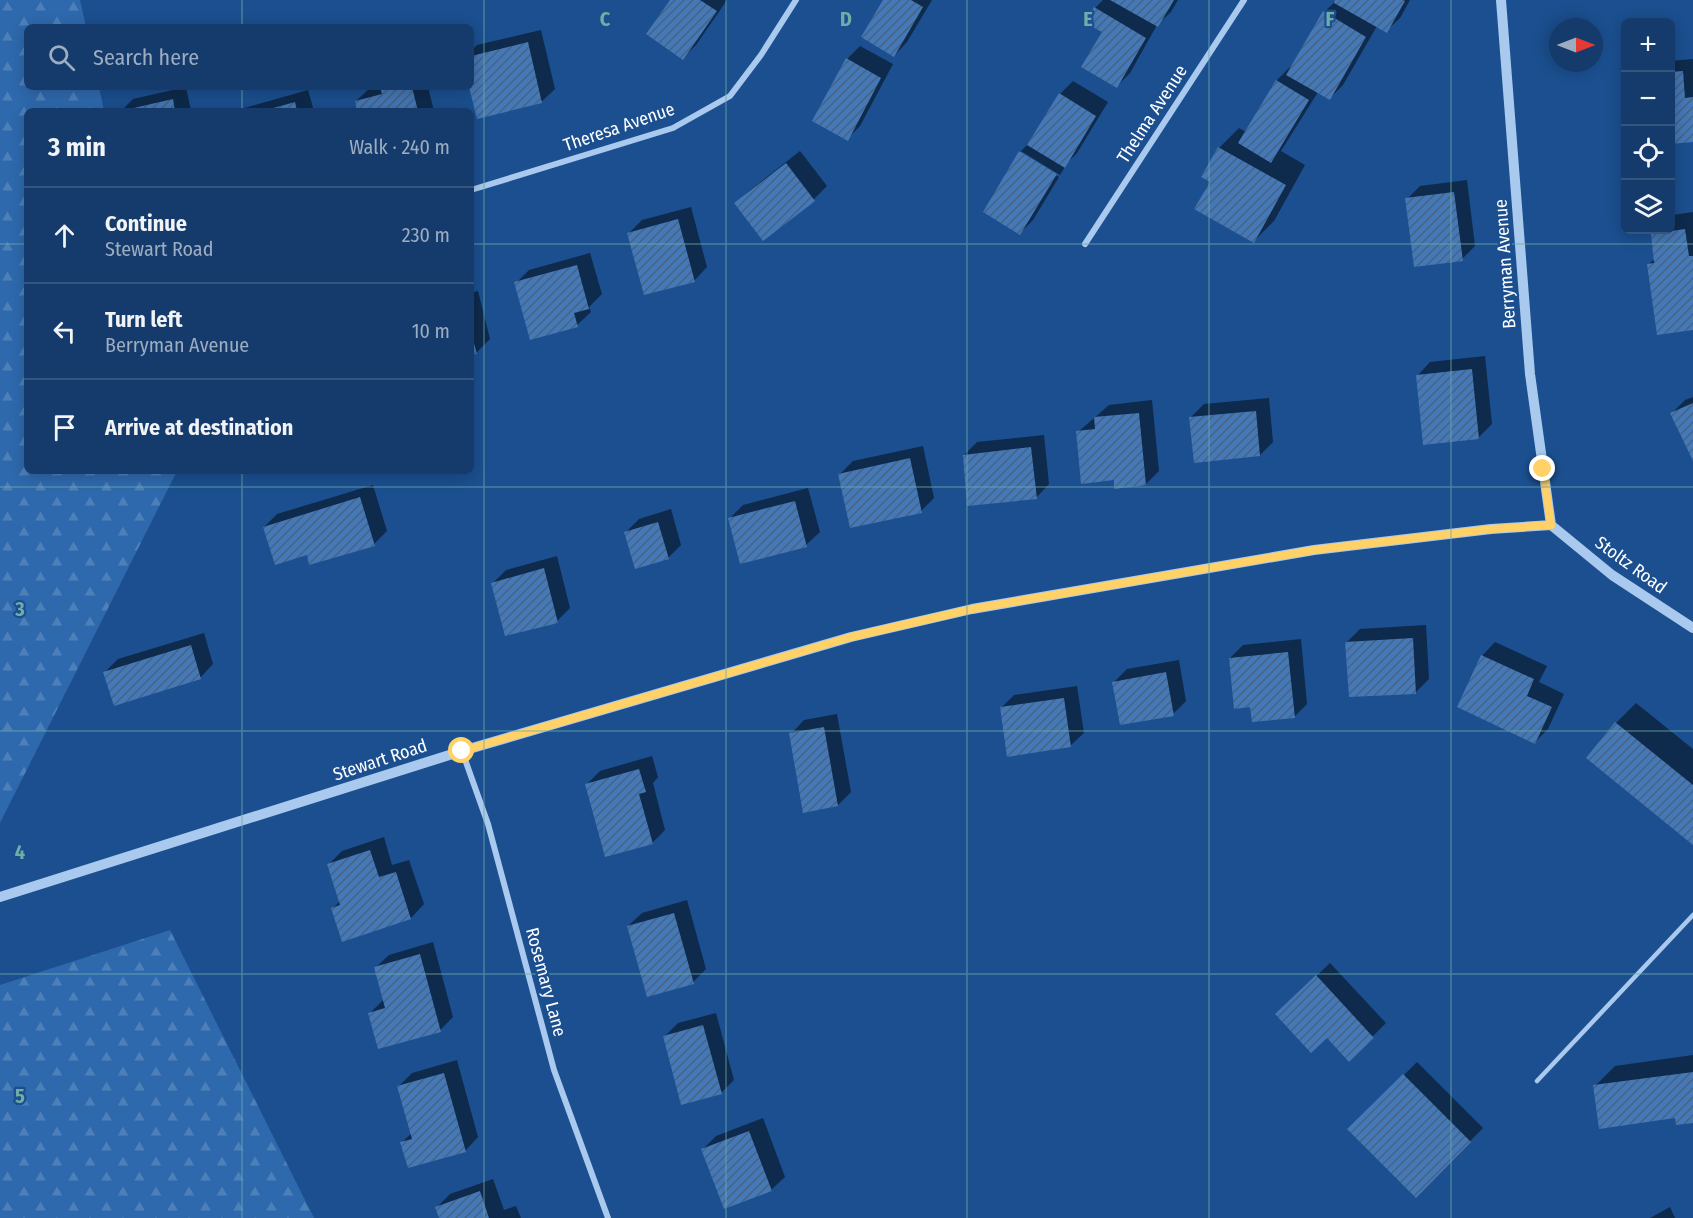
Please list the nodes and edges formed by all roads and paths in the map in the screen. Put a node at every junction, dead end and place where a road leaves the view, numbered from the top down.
1 (796, 0) edge
2 (1244, 0) edge
3 (1501, 0) edge
4 (474, 189) edge
5 (1085, 244) dead end
6 (1551, 525) junction
7 (1693, 628) edge
8 (462, 751) junction
9 (0, 897) edge
10 (1693, 915) edge
11 (1537, 1081) dead end
12 (608, 1218) edge

1 - 4 street, Theresa Avenue
2 - 5 street, Thelma Avenue
3 - 6 street, Berryman Avenue
6 - 7 street, Stoltz Road
6 - 8 street, Stewart Road
8 - 9 street, Stewart Road
8 - 12 street, Rosemary Lane
10 - 11 lane

